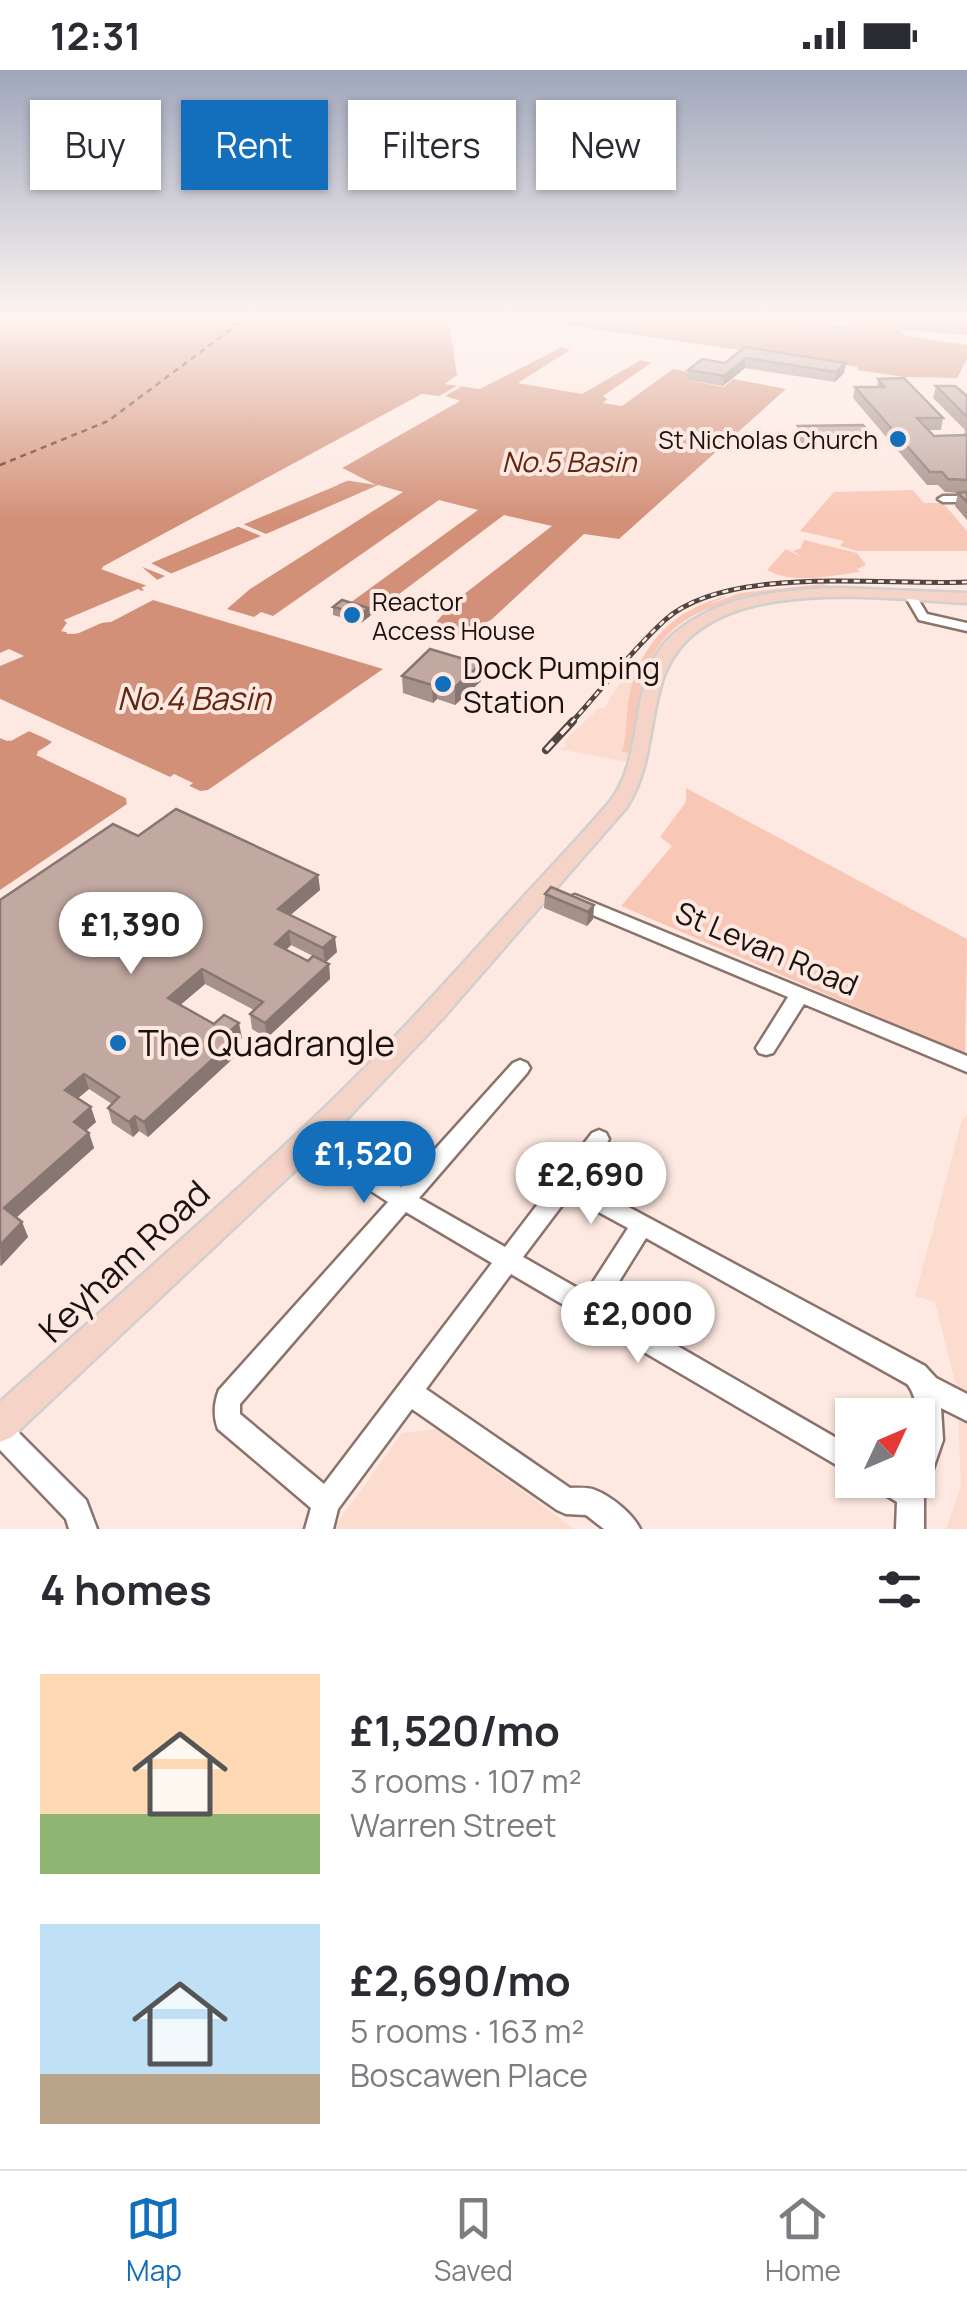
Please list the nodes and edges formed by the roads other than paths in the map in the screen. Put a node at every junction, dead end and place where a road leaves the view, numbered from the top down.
1 (943, 499) dead end
2 (967, 499) edge
3 (911, 596) junction
4 (967, 598) edge
5 (967, 627) edge
6 (544, 888) junction
7 (800, 994) junction
8 (766, 1048) dead end
9 (967, 1064) edge
10 (520, 1068) dead end
11 (598, 1139) dead end
12 (309, 1140) junction
13 (565, 1183) junction
14 (403, 1198) junction
15 (642, 1225) junction
16 (507, 1258) junction
17 (590, 1307) junction
18 (927, 1387) junction
19 (409, 1392) junction
20 (928, 1398) edge
21 (967, 1408) edge
22 (0, 1429) edge
23 (835, 1451) edge
24 (914, 1498) edge
25 (326, 1503) junction
26 (79, 1526) edge
27 (319, 1529) edge
28 (626, 1529) edge
29 (910, 1529) edge

1 - 2 street
3 - 4 main road, Keyham Road
3 - 5 street
3 - 6 main road, Keyham Road
6 - 7 street, St Levan Road
6 - 12 main road, Keyham Road
7 - 8 street
7 - 9 street, St Levan Road
10 - 14 street
11 - 13 street
12 - 14 street
12 - 22 main road, Keyham Road
13 - 15 street
13 - 16 street
14 - 16 street
14 - 25 street
15 - 17 street
15 - 18 street
16 - 17 street
16 - 19 street
17 - 23 street
18 - 20 street
18 - 21 street
19 - 25 street
19 - 28 street
22 - 26 street
24 - 29 street
25 - 27 street

